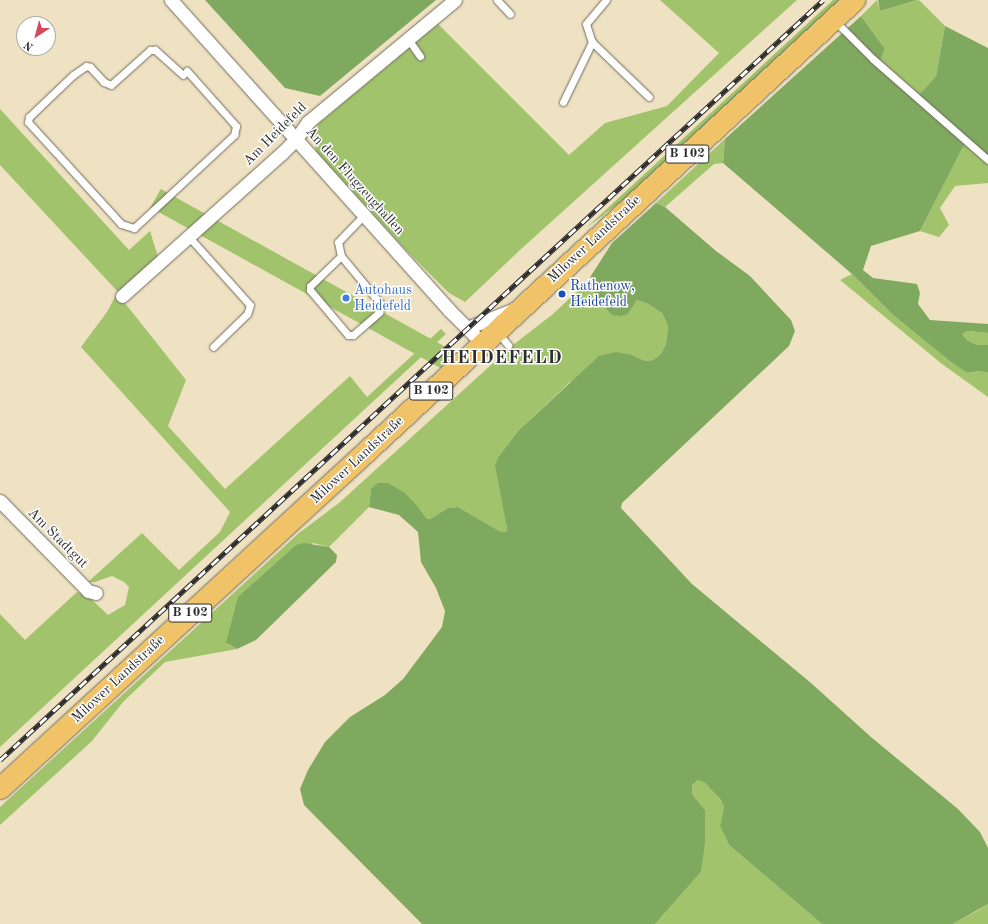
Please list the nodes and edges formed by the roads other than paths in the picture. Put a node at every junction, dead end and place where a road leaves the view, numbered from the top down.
1 (171, 0) edge
2 (455, 0) edge
3 (497, 0) edge
4 (606, 0) edge
5 (854, 0) edge
6 (510, 14) dead end
7 (833, 19) junction
8 (408, 39) junction
9 (592, 42) junction
10 (420, 56) dead end
11 (185, 73) joint
12 (649, 97) dead end
13 (563, 102) dead end
14 (296, 139) junction
15 (988, 160) edge
16 (364, 215) junction
17 (189, 237) junction
18 (341, 256) junction
19 (122, 296) dead end
20 (521, 307) junction
21 (467, 328) junction
22 (495, 340) junction
23 (212, 347) dead end
24 (0, 502) edge
25 (96, 593) dead end
26 (0, 788) edge

1 - 14 street, An den Flugzeughallen
2 - 8 street, Am Heidefeld
3 - 6 lane
4 - 9 lane
5 - 7 main road, Milower Landstraße / B 102
7 - 15 lane
7 - 20 main road, Milower Landstraße / B 102
8 - 10 lane
8 - 14 street, Am Heidefeld
9 - 12 lane
9 - 13 lane
11 - 11 lane
14 - 16 street, An den Flugzeughallen
14 - 17 street, Am Heidefeld
16 - 18 lane
16 - 21 street, An den Flugzeughallen
17 - 19 street, Am Heidefeld
17 - 23 lane
18 - 18 lane
20 - 21 street
20 - 22 main road, Milower Landstraße / B 102
21 - 22 street, An den Flugzeughallen
22 - 26 main road, Milower Landstraße / B 102
24 - 25 street, Am Stadtgut

